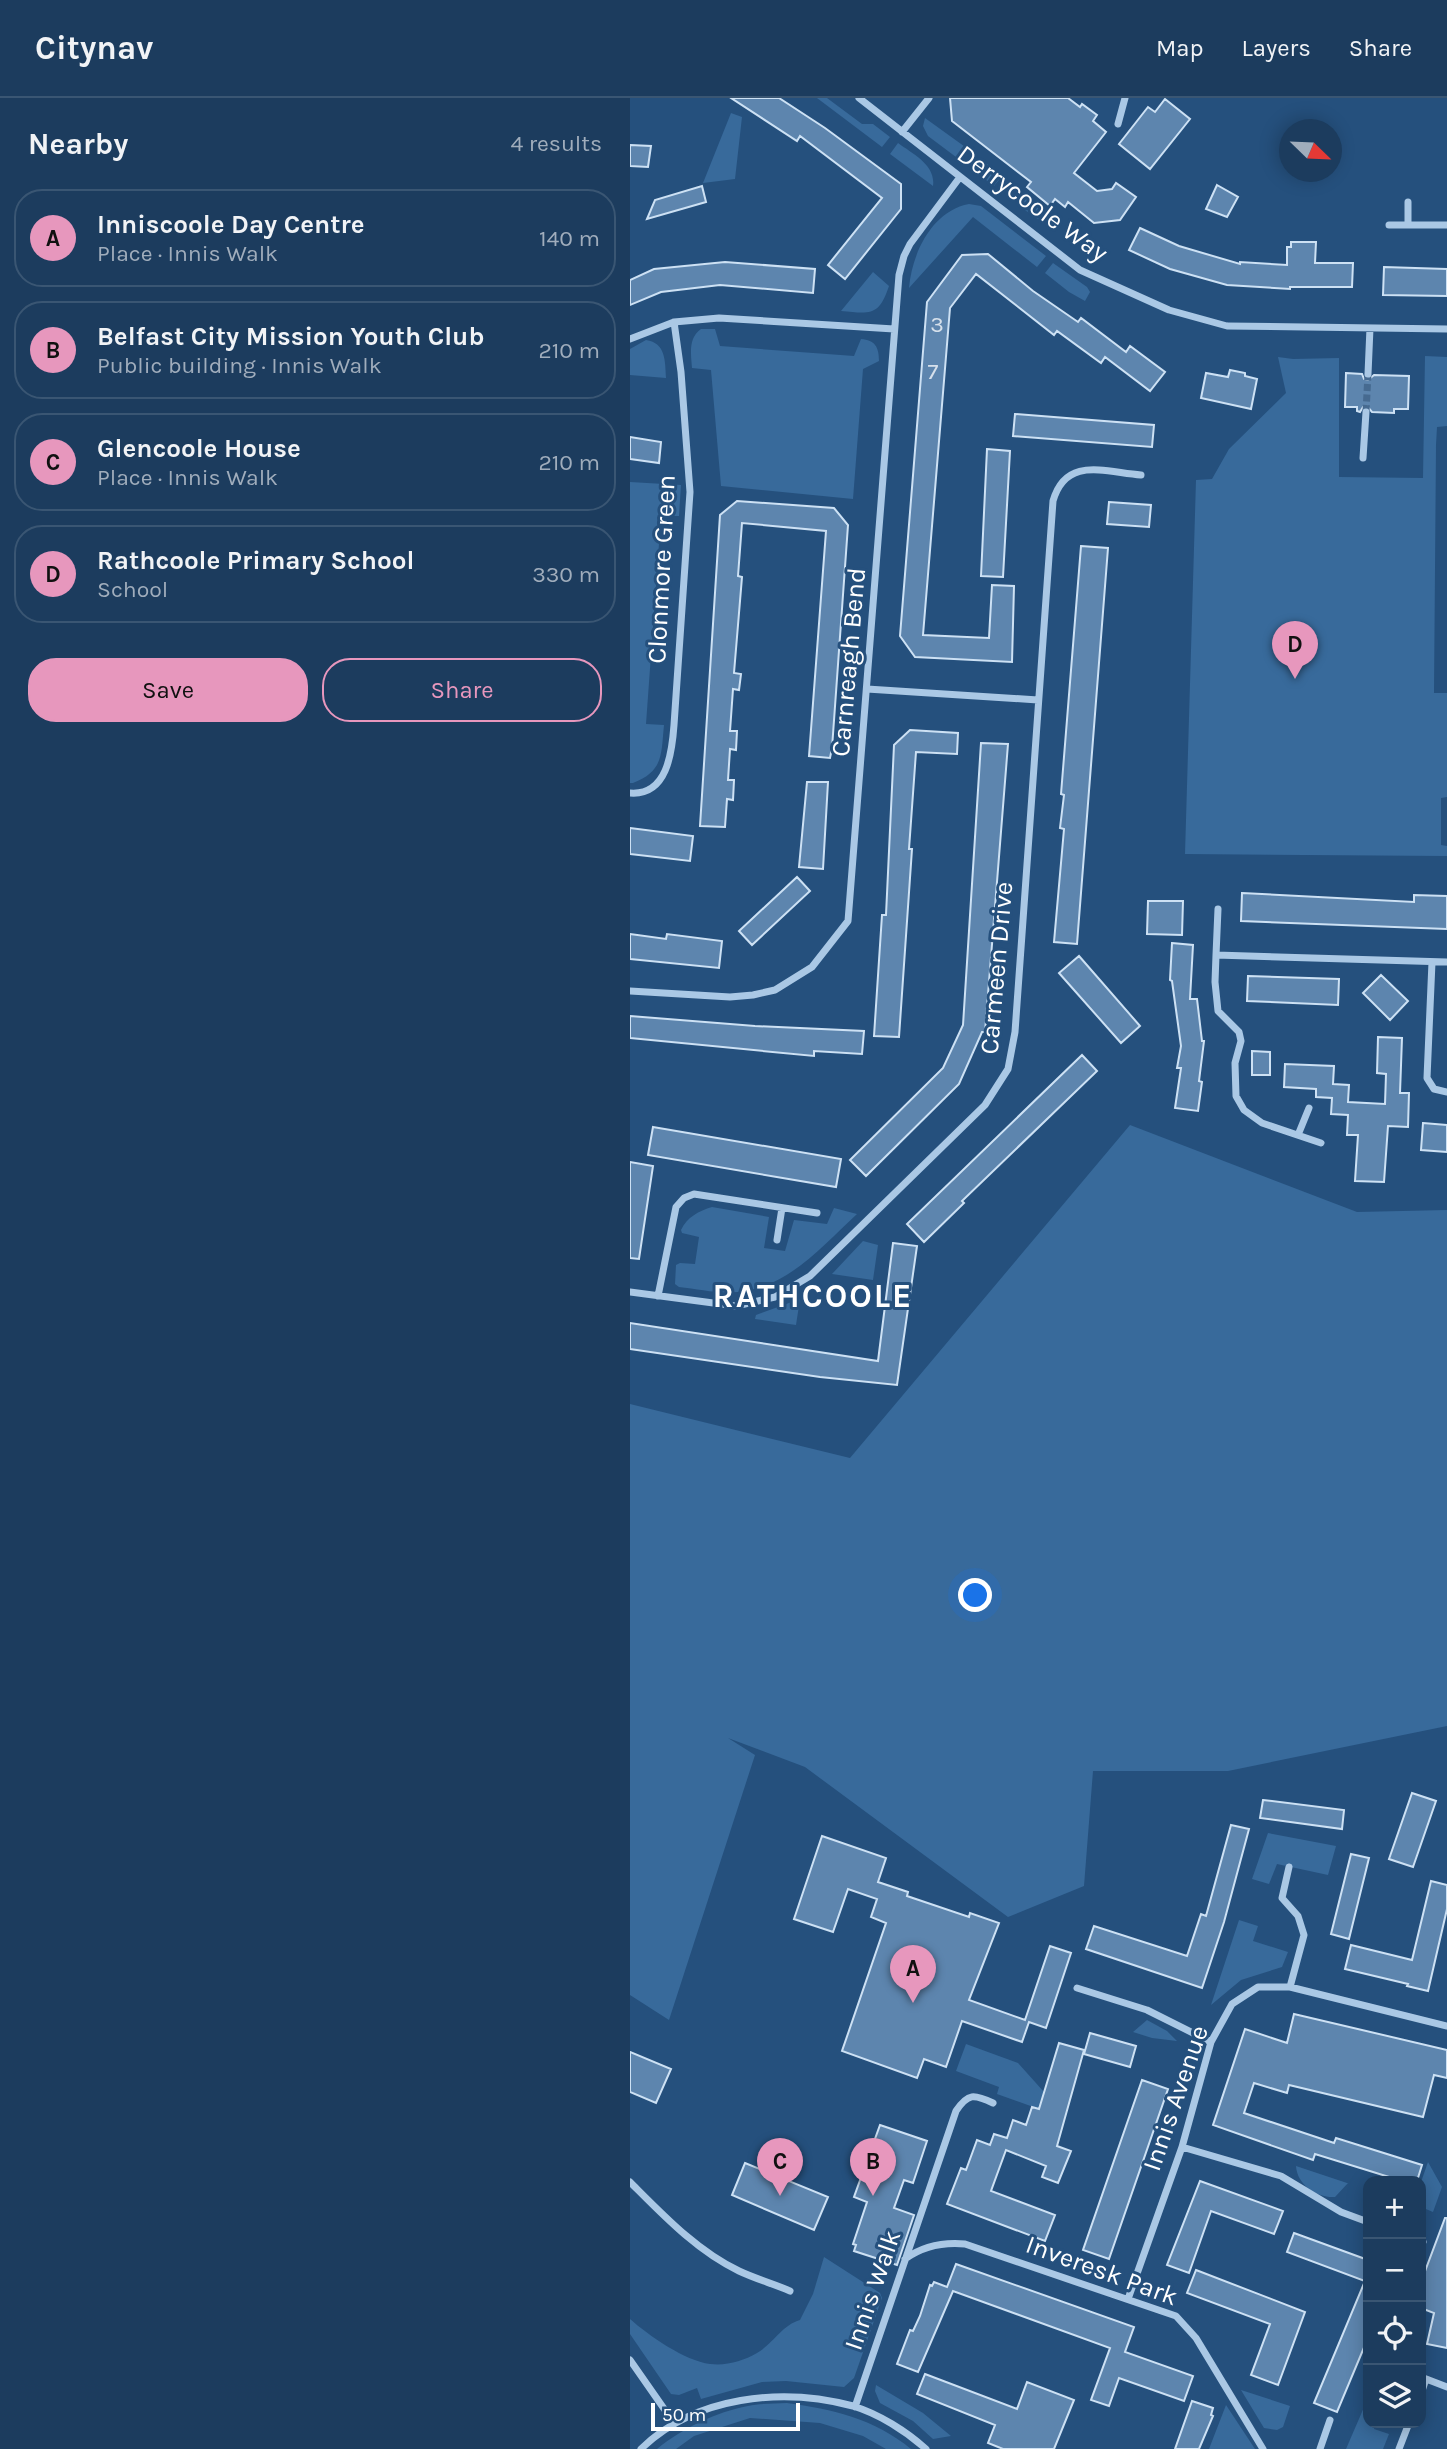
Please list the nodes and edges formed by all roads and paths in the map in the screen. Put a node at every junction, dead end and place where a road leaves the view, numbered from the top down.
1 (859, 98) edge
2 (929, 98) edge
3 (1125, 98) edge
4 (1118, 124) dead end
5 (902, 132) junction
6 (960, 177) junction
7 (1408, 202) dead end
8 (1389, 225) dead end
9 (1408, 225) junction
10 (1447, 225) edge
11 (674, 322) junction
12 (1370, 328) junction
13 (894, 329) junction
14 (1447, 329) edge
15 (630, 339) edge
16 (1368, 374) tunnel mouth
17 (1366, 412) tunnel mouth
18 (1363, 458) dead end
19 (1141, 475) dead end
20 (867, 689) junction
21 (1038, 700) junction
22 (630, 793) edge
23 (1219, 909) dead end
24 (1216, 956) junction
25 (1432, 962) junction
26 (1447, 962) edge
27 (630, 990) edge
28 (1447, 1092) edge
29 (1309, 1108) dead end
30 (1298, 1135) junction
31 (1321, 1143) dead end
32 (782, 1208) junction
33 (817, 1213) dead end
34 (777, 1240) dead end
35 (630, 1292) edge
36 (658, 1296) junction
37 (1289, 1867) dead end
38 (1290, 1987) junction
39 (1077, 1988) dead end
40 (1446, 2023) edge
41 (1211, 2042) junction
42 (993, 2103) dead end
43 (1182, 2147) junction
44 (630, 2182) edge
45 (1363, 2220) edge
46 (905, 2259) junction
47 (790, 2291) dead end
48 (1128, 2299) junction
49 (630, 2360) edge
50 (1426, 2379) edge
51 (1447, 2388) edge
52 (855, 2407) junction
53 (1330, 2420) dead end
54 (674, 2423) junction
55 (1407, 2428) edge
56 (641, 2449) edge
57 (926, 2449) edge
58 (1264, 2449) edge
59 (1320, 2449) edge
60 (1399, 2449) edge

1 - 5 street, Derrycoole Way
2 - 5 street
3 - 4 street
5 - 6 street, Derrycoole Way
6 - 12 street, Derrycoole Way
6 - 13 street, Carnreagh Bend
7 - 9 street
8 - 9 street
9 - 10 street
11 - 13 street
11 - 15 street
11 - 22 street, Clonmore Green
12 - 14 street, Derrycoole Way
12 - 16 street
13 - 20 street, Carnreagh Bend
17 - 18 street
19 - 21 street, Carmeen Drive
20 - 21 street
20 - 27 street, Carnreagh Bend
21 - 36 street, Carmeen Drive
23 - 24 street
24 - 25 street
24 - 30 street
25 - 26 street
25 - 28 street
29 - 30 street
30 - 31 street
32 - 33 street
32 - 34 street
32 - 36 street
35 - 36 street, Carmeen Drive
37 - 38 street
38 - 40 street, Innis Avenue
38 - 41 street, Innis Avenue
39 - 41 street
41 - 43 street, Innis Avenue
42 - 46 street, Innis Walk
43 - 45 street
43 - 48 street, Innis Avenue
44 - 47 street
46 - 48 street, Inveresk Park
46 - 52 street, Innis Walk
48 - 58 street, Inveresk Park
49 - 54 street
50 - 51 street
52 - 54 street
52 - 57 street
53 - 59 street
54 - 56 street
55 - 60 street

